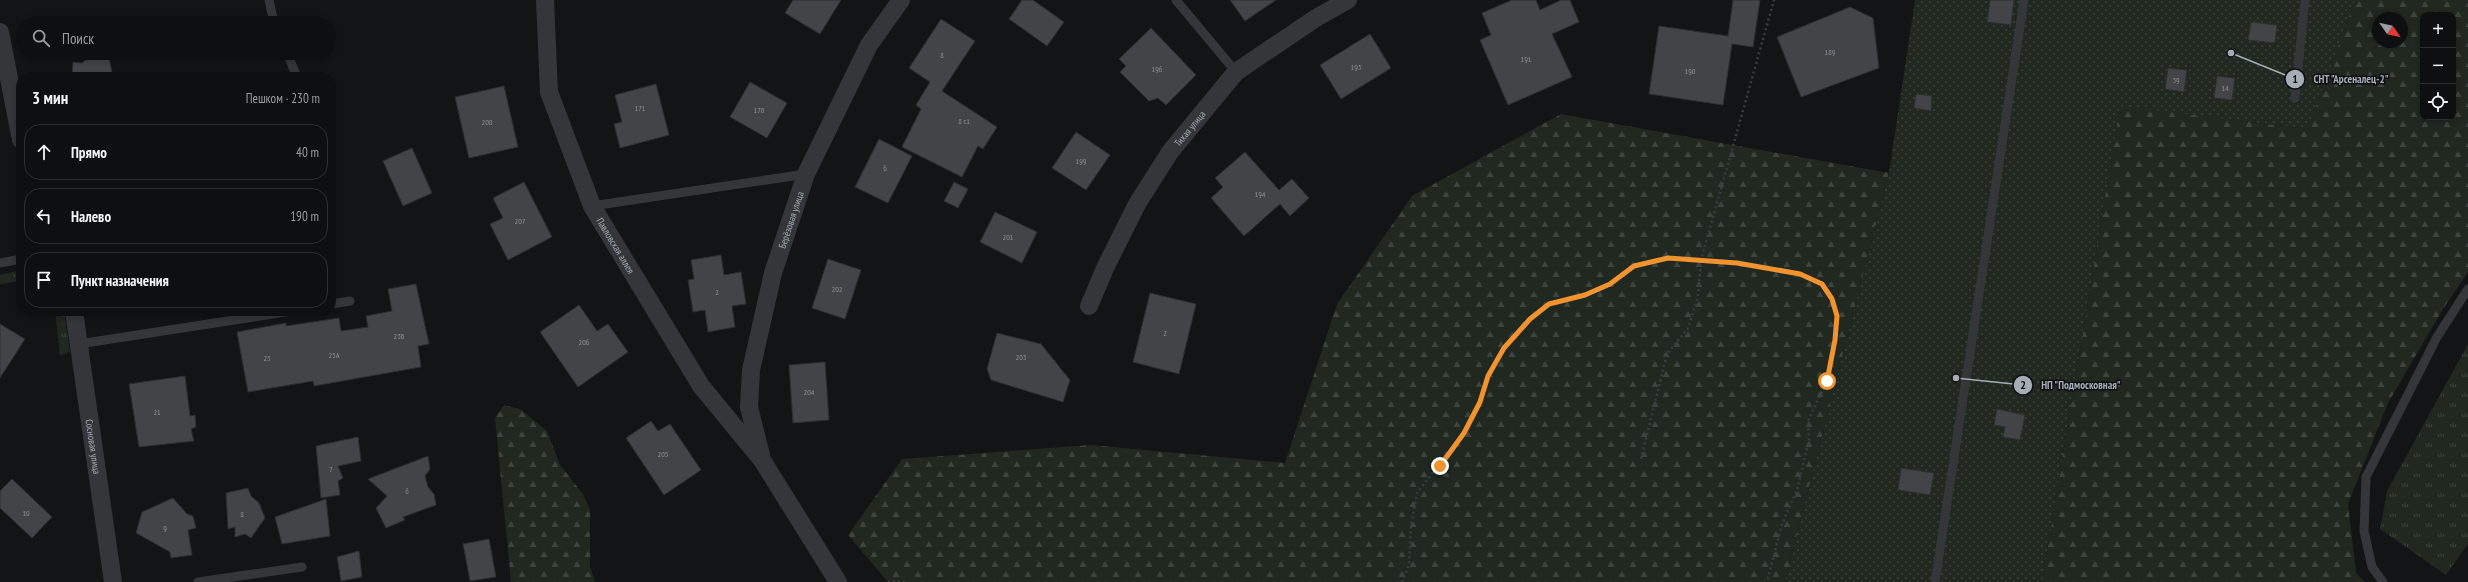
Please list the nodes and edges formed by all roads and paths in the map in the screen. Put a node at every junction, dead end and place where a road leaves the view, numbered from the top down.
1 (268, 0) edge
2 (545, 0) edge
3 (901, 0) edge
4 (1176, 0) edge
5 (1348, 0) edge
6 (1774, 0) edge
7 (2024, 0) edge
8 (2304, 0) edge
9 (272, 16) edge
10 (0, 32) edge
11 (290, 60) edge
12 (295, 72) edge
13 (1236, 72) junction
14 (2295, 98) dead end
15 (16, 114) edge
16 (806, 174) junction
17 (592, 206) junction
18 (16, 260) edge
19 (1700, 260) junction
20 (0, 263) edge
21 (2468, 289) edge
22 (350, 301) dead end
23 (336, 303) edge
24 (1089, 306) dead end
25 (75, 316) edge
26 (260, 316) edge
27 (79, 344) junction
28 (1641, 459) dead end
29 (762, 460) junction
30 (302, 567) dead end
31 (114, 582) edge
32 (198, 582) edge
33 (838, 582) edge
34 (888, 582) edge
35 (908, 582) edge
36 (1402, 582) edge
37 (1767, 582) edge
38 (1935, 582) edge
39 (2383, 582) edge

1 - 9 lane
2 - 17 street, Павловская аллея
3 - 16 street, Берёзовая улица
4 - 13 lane
5 - 13 street, Тихая улица
6 - 19 path
7 - 38 lane
8 - 14 lane
10 - 15 street
11 - 12 lane
13 - 24 street, Тихая улица
16 - 17 lane
16 - 29 street, Берёзовая улица
17 - 29 street, Павловская аллея
18 - 20 lane
19 - 28 path
19 - 36 path
19 - 37 path
21 - 39 lane
22 - 23 lane
25 - 27 street, Сосновая улица
26 - 27 lane
27 - 31 street, Сосновая улица
29 - 33 street
30 - 32 lane
34 - 35 path

